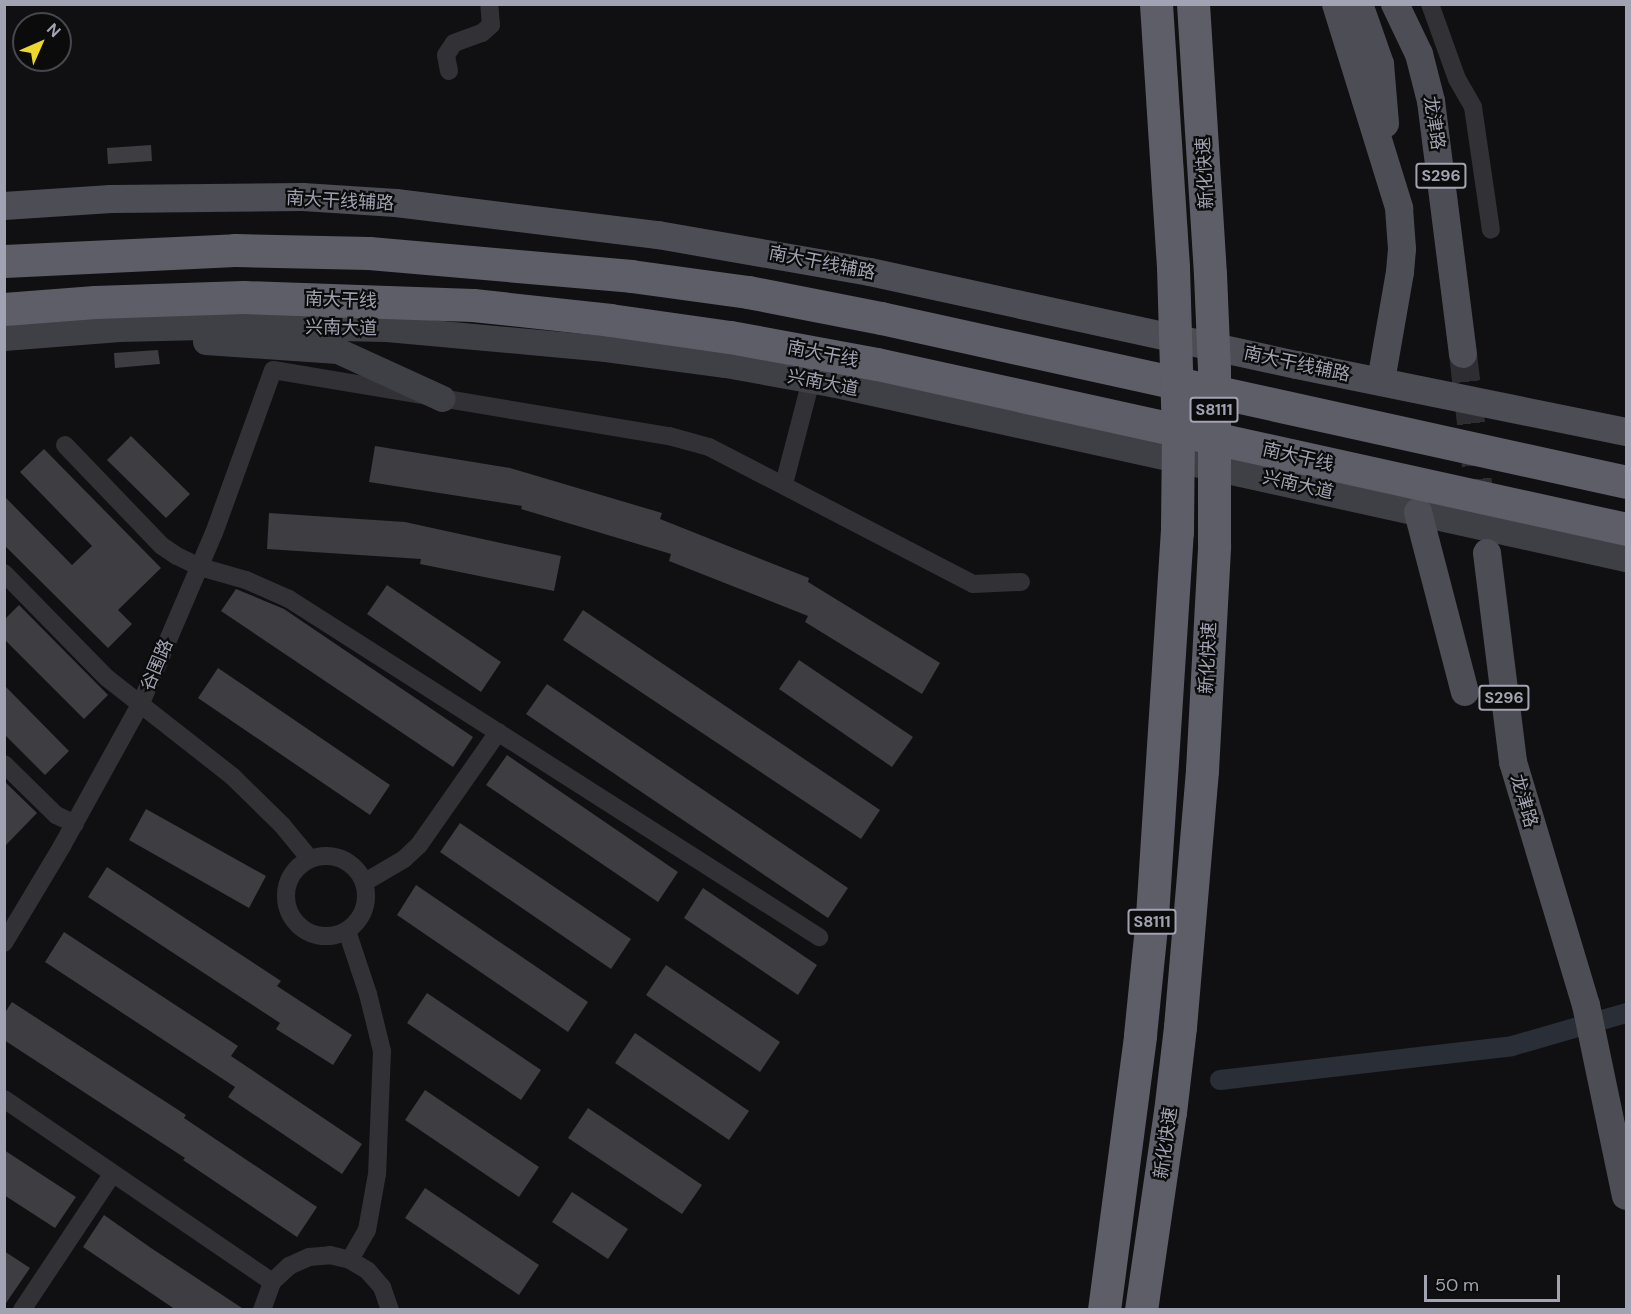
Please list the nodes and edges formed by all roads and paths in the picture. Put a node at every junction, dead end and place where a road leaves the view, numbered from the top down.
1 (489, 4) edge
2 (1156, 4) edge
3 (1193, 4) edge
4 (1336, 4) edge
5 (1359, 4) edge
6 (1395, 4) edge
7 (1430, 4) edge
8 (449, 71) dead end
9 (1388, 165) junction
10 (4, 206) edge
11 (1491, 230) dead end
12 (4, 261) edge
13 (4, 309) edge
14 (4, 340) edge
15 (1462, 354) tunnel mouth
16 (811, 381) junction
17 (1381, 381) junction
18 (443, 399) junction
19 (1626, 432) edge
20 (65, 445) dead end
21 (1626, 482) edge
22 (784, 484) junction
23 (1418, 512) junction
24 (1626, 529) edge
25 (1486, 553) dead end
26 (1626, 559) edge
27 (200, 567) junction
28 (4, 573) edge
29 (1021, 582) dead end
30 (1465, 692) dead end
31 (141, 703) junction
32 (498, 732) junction
33 (4, 764) edge
34 (75, 824) junction
35 (310, 859) junction
36 (365, 882) junction
37 (347, 931) junction
38 (7, 935) edge
39 (819, 937) dead end
40 (1596, 1042) junction
41 (4, 1099) edge
42 (1626, 1130) edge
43 (113, 1173) junction
44 (1626, 1196) edge
45 (351, 1260) junction
46 (272, 1282) junction
47 (22, 1310) edge
48 (262, 1310) edge
49 (390, 1310) edge
50 (1104, 1310) edge
51 (1141, 1310) edge

1 - 8 street
2 - 50 highway, 新化快速 / S8111, bridge
3 - 51 highway, 新化快速 / S8111, bridge
4 - 9 main road
5 - 9 main road
6 - 15 main road, 龙津路 / S296
7 - 11 street
9 - 17 main road
10 - 17 main road, 南大干线辅路
12 - 21 highway
13 - 24 highway, 南大干线
14 - 16 main road, 兴南大道
14 - 18 main road
16 - 22 street
16 - 23 main road, 兴南大道
17 - 19 main road, 南大干线辅路
18 - 22 street
18 - 27 street, 谷围路
20 - 27 street
22 - 29 street
23 - 26 main road, 兴南大道
23 - 30 main road
25 - 40 main road, 龙津路 / S296
27 - 31 street, 谷围路
27 - 32 street
28 - 31 street
31 - 34 street, 谷围路
31 - 35 street
32 - 36 street
32 - 39 street
33 - 34 street
34 - 38 street, 谷围路
35 - 36 street
35 - 37 street
36 - 37 street
37 - 45 street
40 - 42 main road, 龙津路 / S296
40 - 44 main road, 龙津路 / S296
41 - 43 street
43 - 46 street
43 - 47 street
45 - 46 street
45 - 49 street
46 - 48 street

